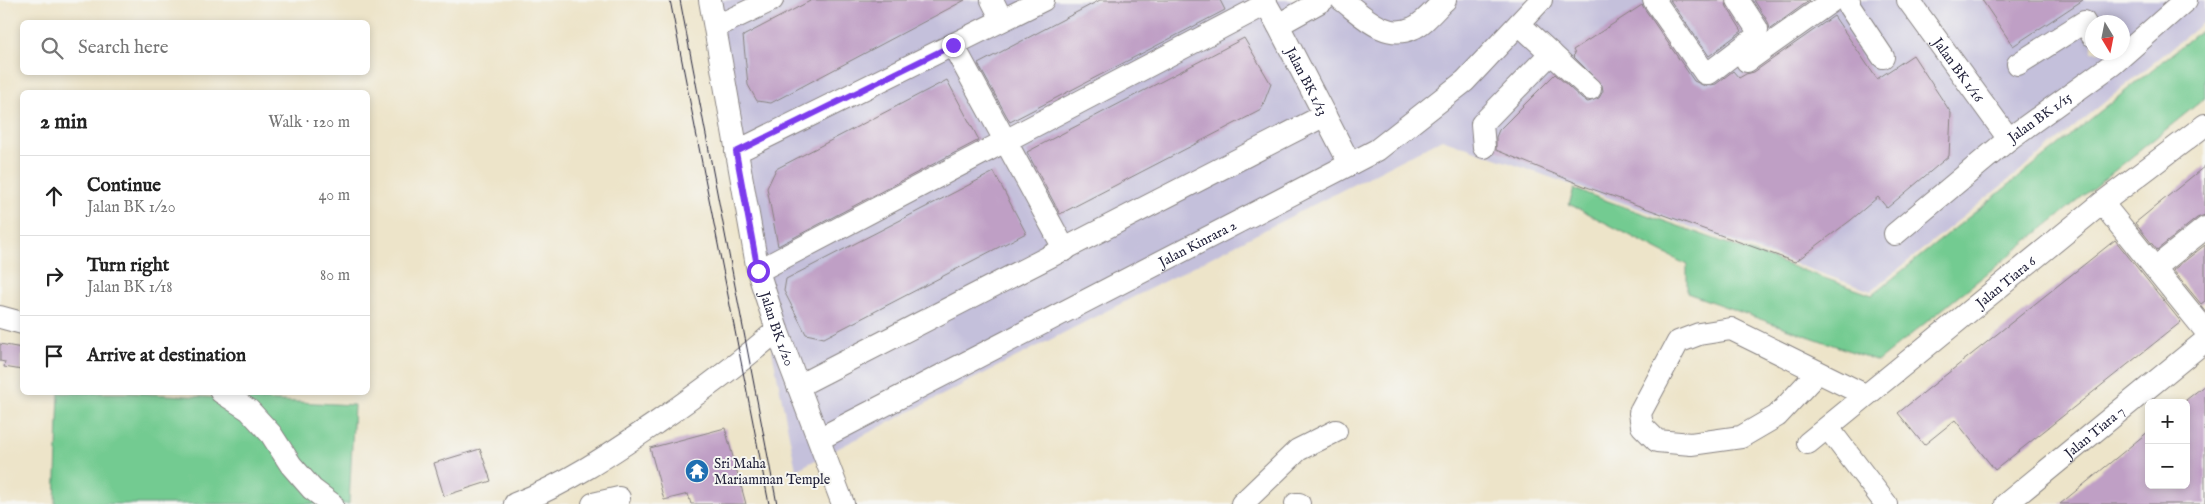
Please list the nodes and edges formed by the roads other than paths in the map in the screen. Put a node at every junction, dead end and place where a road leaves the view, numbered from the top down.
1 (710, 0) edge
2 (772, 0) edge
3 (992, 0) edge
4 (1043, 0) edge
5 (1323, 0) edge
6 (1342, 0) edge
7 (1445, 0) edge
8 (1542, 0) edge
9 (1654, 0) edge
10 (1738, 0) edge
11 (1833, 0) edge
12 (1849, 0) edge
13 (1908, 0) edge
14 (2186, 0) edge
15 (1265, 2) edge
16 (1002, 20) junction
17 (1278, 24) junction
18 (1519, 24) junction
19 (2085, 24) edge
20 (715, 28) junction
21 (2130, 42) edge
22 (953, 45) junction
23 (1551, 53) junction
24 (1883, 57) dead end
25 (1747, 60) dead end
26 (2107, 60) edge
27 (2018, 64) dead end
28 (1590, 89) dead end
29 (1324, 115) junction
30 (2205, 125) edge
31 (2009, 139) junction
32 (1006, 142) junction
33 (1484, 147) dead end
34 (736, 152) junction
35 (1350, 164) junction
36 (2102, 203) junction
37 (2205, 228) edge
38 (1894, 234) dead end
39 (1065, 250) junction
40 (2155, 268) junction
41 (758, 271) junction
42 (0, 317) edge
43 (20, 322) edge
44 (777, 330) junction
45 (2205, 330) edge
46 (2205, 341) edge
47 (1818, 372) junction
48 (798, 386) junction
49 (226, 395) edge
50 (1865, 395) junction
51 (1828, 428) junction
52 (1336, 432) dead end
53 (819, 438) junction
54 (1808, 443) dead end
55 (619, 498) dead end
56 (534, 501) edge
57 (332, 504) edge
58 (593, 504) edge
59 (843, 504) edge
60 (1242, 504) edge
61 (1886, 504) edge
62 (2006, 504) edge

1 - 20 street, Jalan BK 1/20
2 - 20 street
3 - 16 street
4 - 16 street
5 - 17 street
6 - 7 street
8 - 18 street, Jalan Kinrara 2
9 - 10 street
11 - 25 street
12 - 24 street
13 - 31 street, Jalan BK 1/16
14 - 21 street, Jalan BK 1/15
15 - 17 street, Jalan BK 1/13
15 - 32 street
16 - 22 street
17 - 29 street, Jalan BK 1/13
18 - 23 street
18 - 35 street, Jalan Kinrara 2
19 - 27 street
20 - 34 street, Jalan BK 1/20
22 - 32 street
22 - 34 street
23 - 28 street
23 - 33 street
26 - 31 street, Jalan BK 1/15
29 - 35 street, Jalan BK 1/13
29 - 39 street
30 - 36 street, Jalan Tiara 6
31 - 38 street, Jalan BK 1/15
32 - 39 street
32 - 41 street
34 - 41 street, Jalan BK 1/20
35 - 53 street, Jalan Kinrara 2
36 - 40 street
36 - 50 street, Jalan Tiara 6
37 - 40 street
39 - 48 street
40 - 45 street
41 - 44 street, Jalan BK 1/20
42 - 43 street
44 - 48 street, Jalan BK 1/20
44 - 56 street
46 - 62 street, Jalan Tiara 7
47 - 47 street
47 - 50 street
48 - 53 street, Jalan BK 1/20
49 - 57 street
50 - 51 street, Jalan Tiara 6
51 - 54 street, Jalan Tiara 6
51 - 61 street
52 - 60 street
53 - 59 street, Jalan BK 1/20
55 - 58 street

